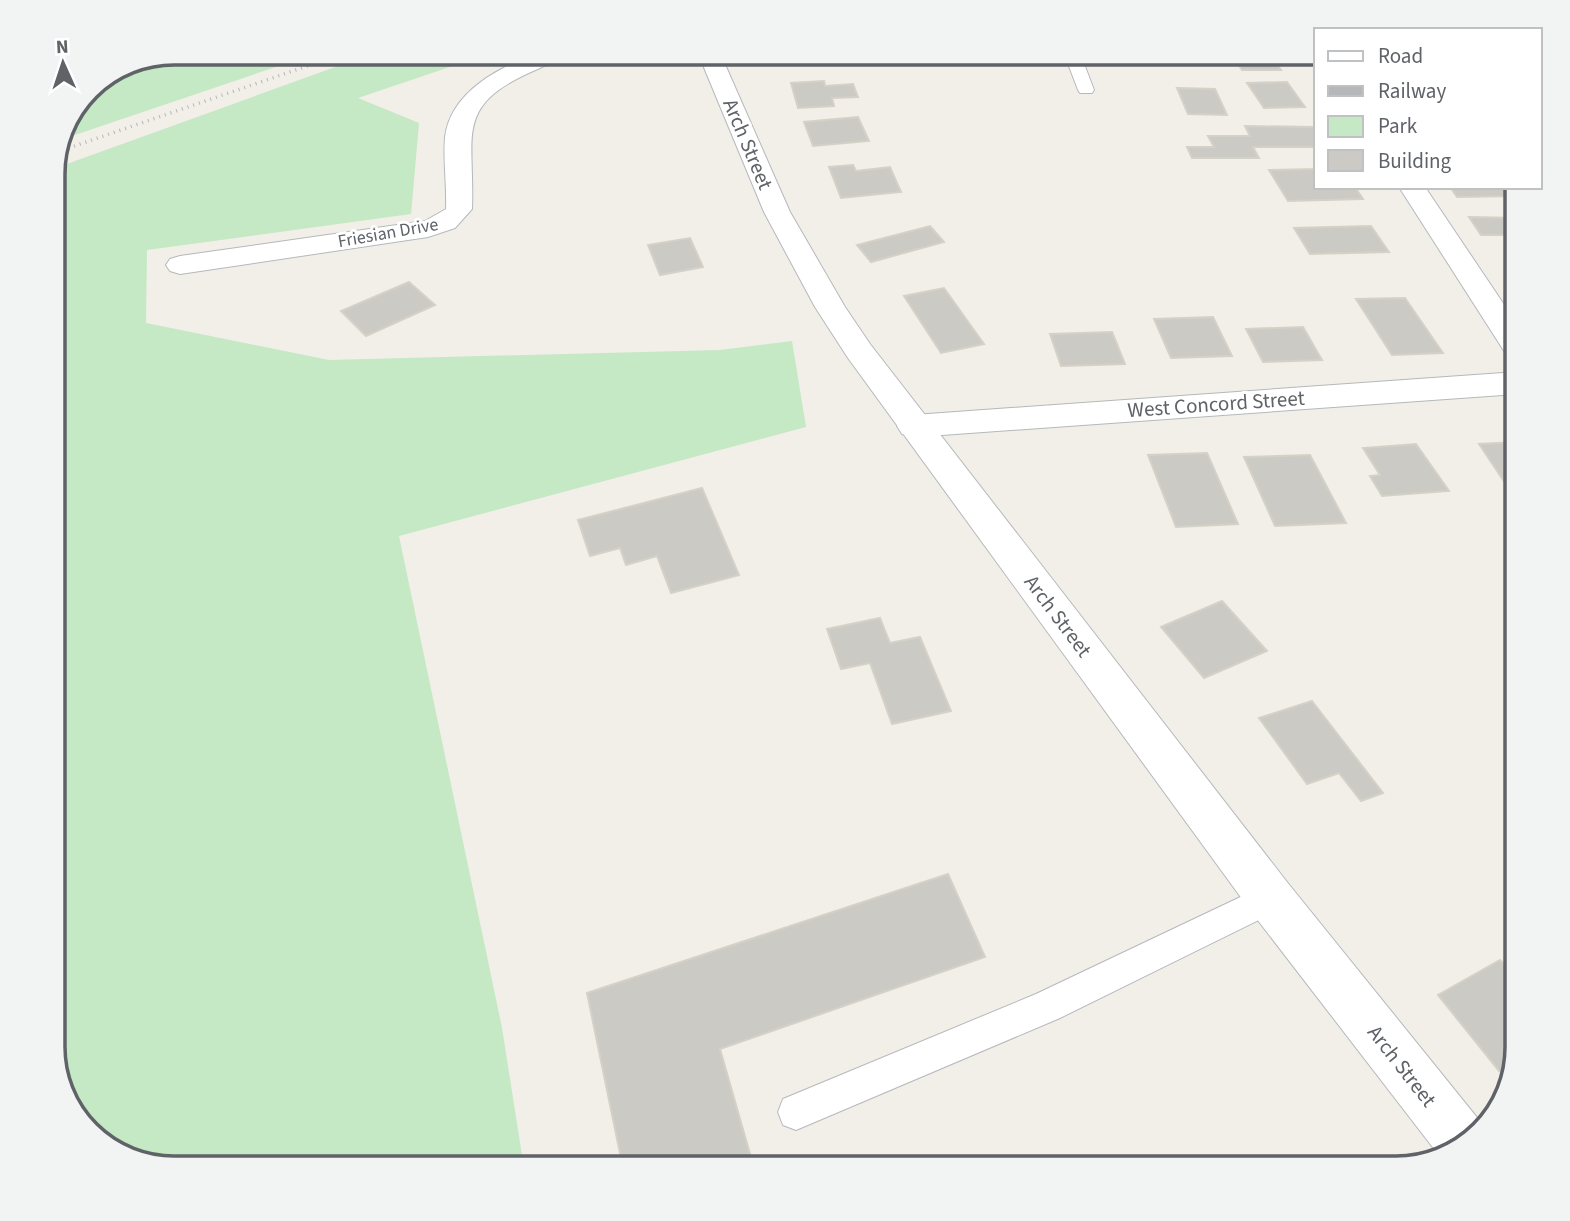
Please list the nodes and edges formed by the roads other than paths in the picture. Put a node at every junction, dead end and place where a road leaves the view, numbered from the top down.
1 (523, 65) edge
2 (715, 65) edge
3 (1077, 65) edge
4 (1086, 89) dead end
5 (1413, 189) edge
6 (180, 264) dead end
7 (1505, 329) edge
8 (1505, 384) edge
9 (914, 426) junction
10 (1270, 898) junction
11 (796, 1112) dead end
12 (1458, 1137) edge

1 - 6 street, Friesian Drive
2 - 9 street, Arch Street
3 - 4 lane
5 - 7 street
8 - 9 street, West Concord Street
9 - 10 street, Arch Street
10 - 11 lane
10 - 12 street, Arch Street

